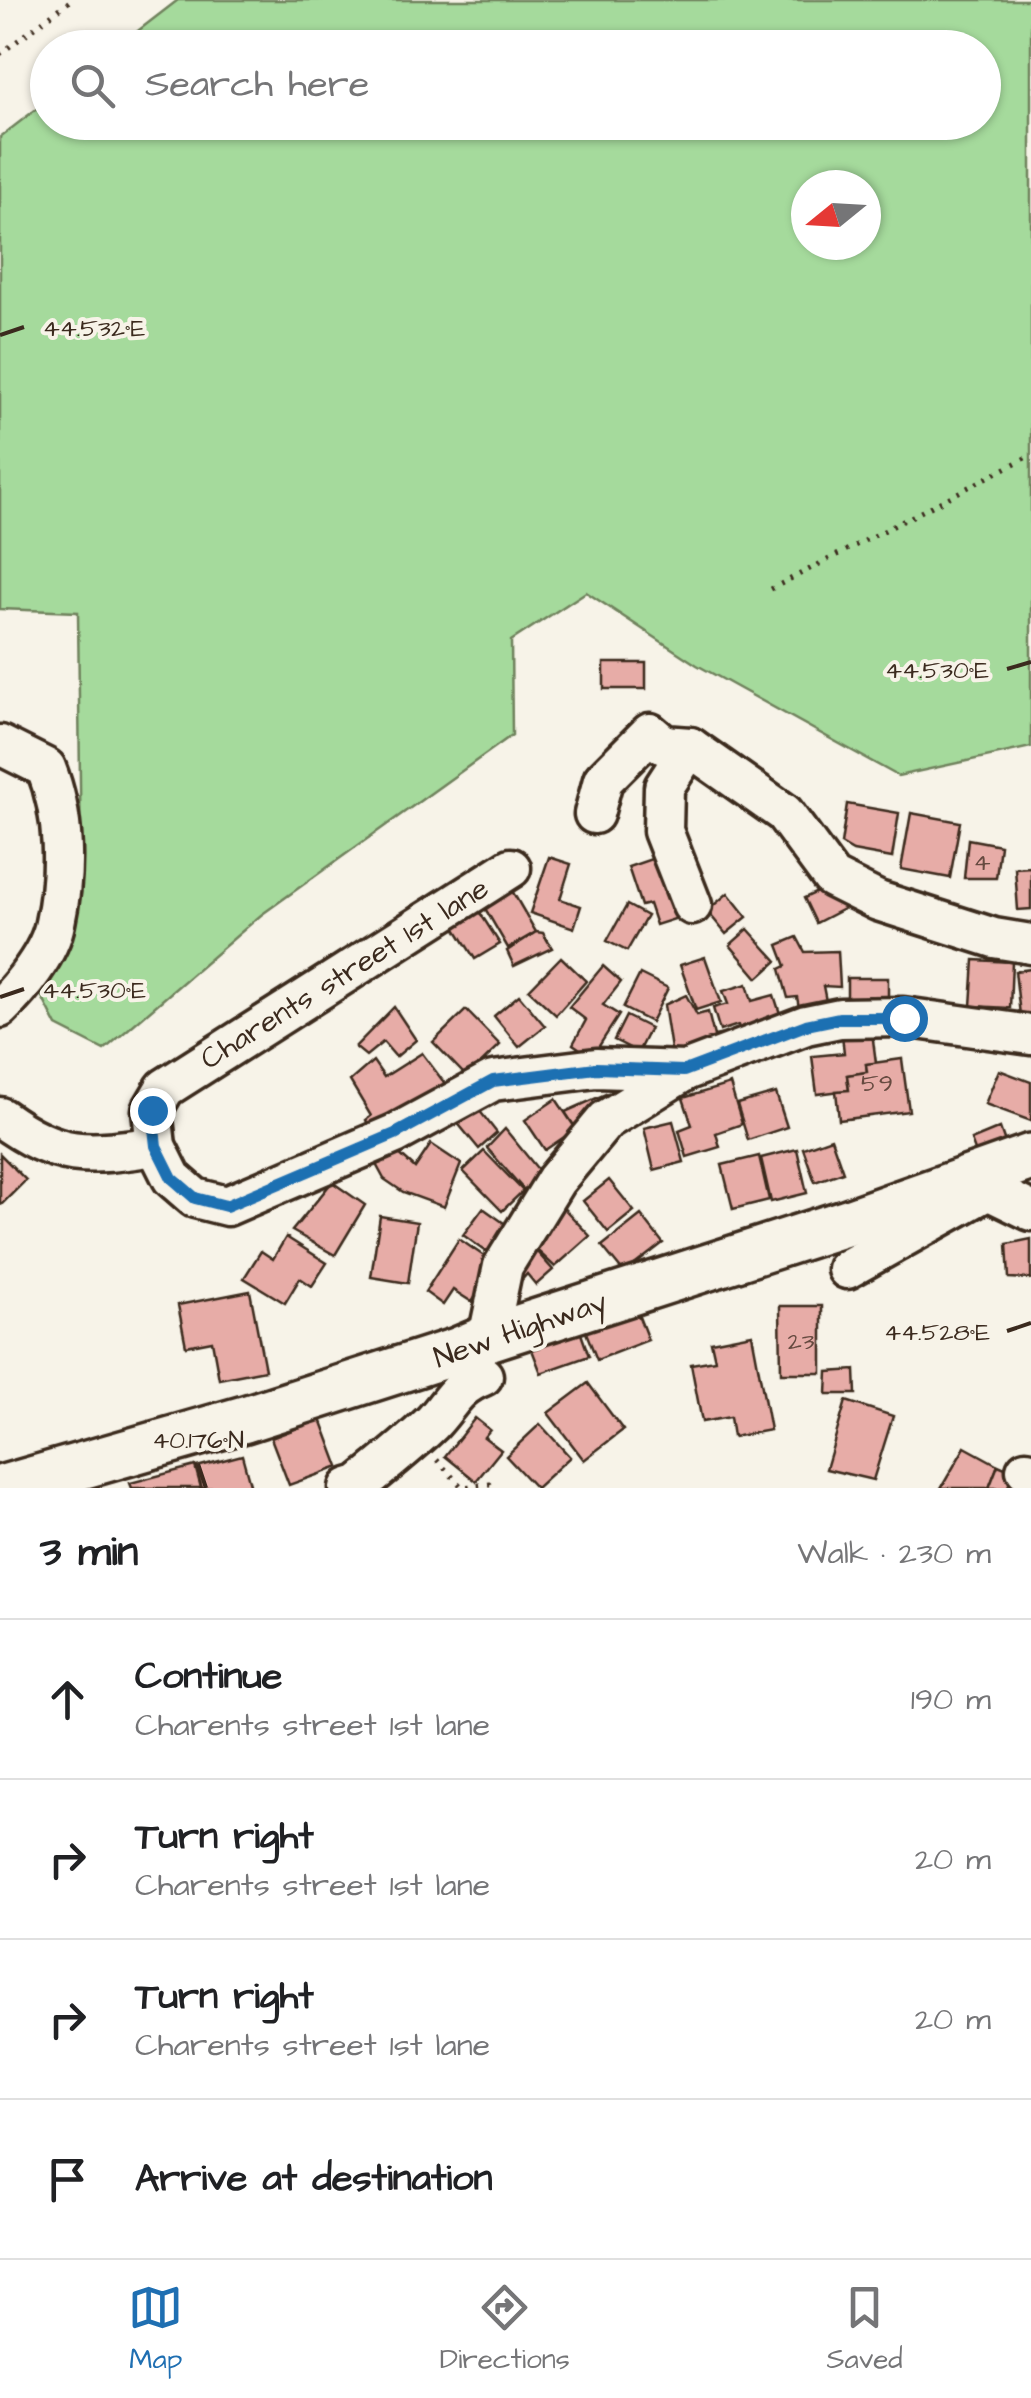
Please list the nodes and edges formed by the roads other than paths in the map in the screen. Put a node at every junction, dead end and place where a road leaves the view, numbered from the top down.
1 (0, 746) edge
2 (690, 747) junction
3 (594, 814) dead end
4 (511, 868) dead end
5 (692, 904) dead end
6 (1031, 944) edge
7 (0, 1008) edge
8 (1031, 1035) edge
9 (684, 1071) junction
10 (0, 1118) edge
11 (156, 1146) junction
12 (1031, 1157) edge
13 (982, 1183) junction
14 (1031, 1211) edge
15 (847, 1269) dead end
16 (486, 1357) junction
17 (103, 1474) edge
18 (4, 1488) edge
19 (349, 1488) edge

1 - 7 street
2 - 3 street
2 - 5 street
2 - 6 street
4 - 11 street, Charents street 1st lane
8 - 9 street
9 - 11 street
9 - 16 street
10 - 11 street
12 - 13 main road, New Highway
13 - 14 street
13 - 15 street
13 - 16 main road, New Highway
16 - 17 main road, New Highway
16 - 19 street
17 - 18 main road, New Highway

